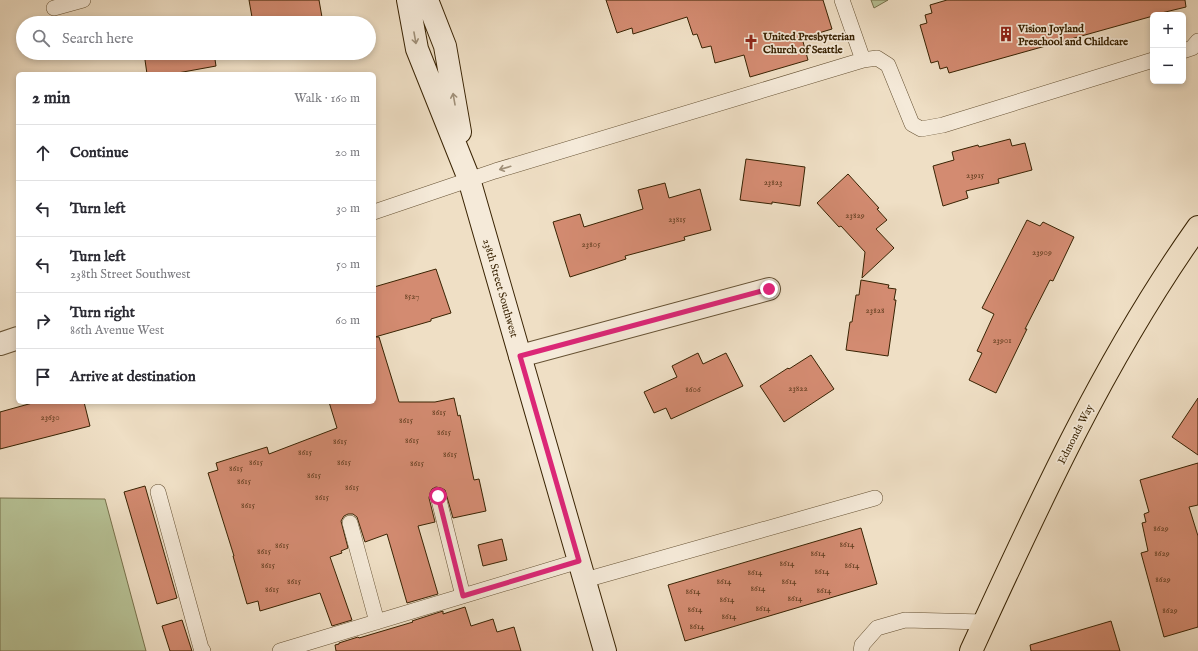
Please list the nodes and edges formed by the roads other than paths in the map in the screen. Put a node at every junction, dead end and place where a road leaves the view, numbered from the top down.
1 (83, 0) edge
2 (408, 0) edge
3 (427, 0) edge
4 (842, 0) edge
5 (54, 8) dead end
6 (1198, 41) edge
7 (1186, 50) edge
8 (862, 60) junction
9 (1150, 61) edge
10 (469, 179) junction
11 (376, 211) edge
12 (1198, 227) edge
13 (1190, 246) edge
14 (769, 289) dead end
15 (16, 339) edge
16 (0, 344) edge
17 (520, 356) junction
18 (158, 492) dead end
19 (438, 496) dead end
20 (875, 498) dead end
21 (350, 523) dead end
22 (582, 571) junction
23 (463, 596) junction
24 (377, 622) junction
25 (984, 622) junction
26 (203, 651) edge
27 (280, 651) edge
28 (605, 651) edge
29 (861, 651) edge
30 (971, 651) edge

1 - 5 lane
2 -> 10 street, 238th Street Southwest
10 -> 3 street, 238th Street Southwest
4 - 8 lane
6 - 7 lane
8 - 9 lane
8 -> 10 lane
10 - 11 lane
10 - 17 street, 238th Street Southwest
12 - 13 main road, Edmonds Way
13 - 25 main road, Edmonds Way
14 - 17 street
15 - 16 street
17 - 22 street, 238th Street Southwest
18 - 26 lane
19 - 23 lane
20 - 22 lane
21 - 24 lane
22 - 23 lane
22 - 28 street, 238th Street Southwest
23 - 24 lane
24 - 27 lane
25 - 29 lane
25 - 30 main road, Edmonds Way

